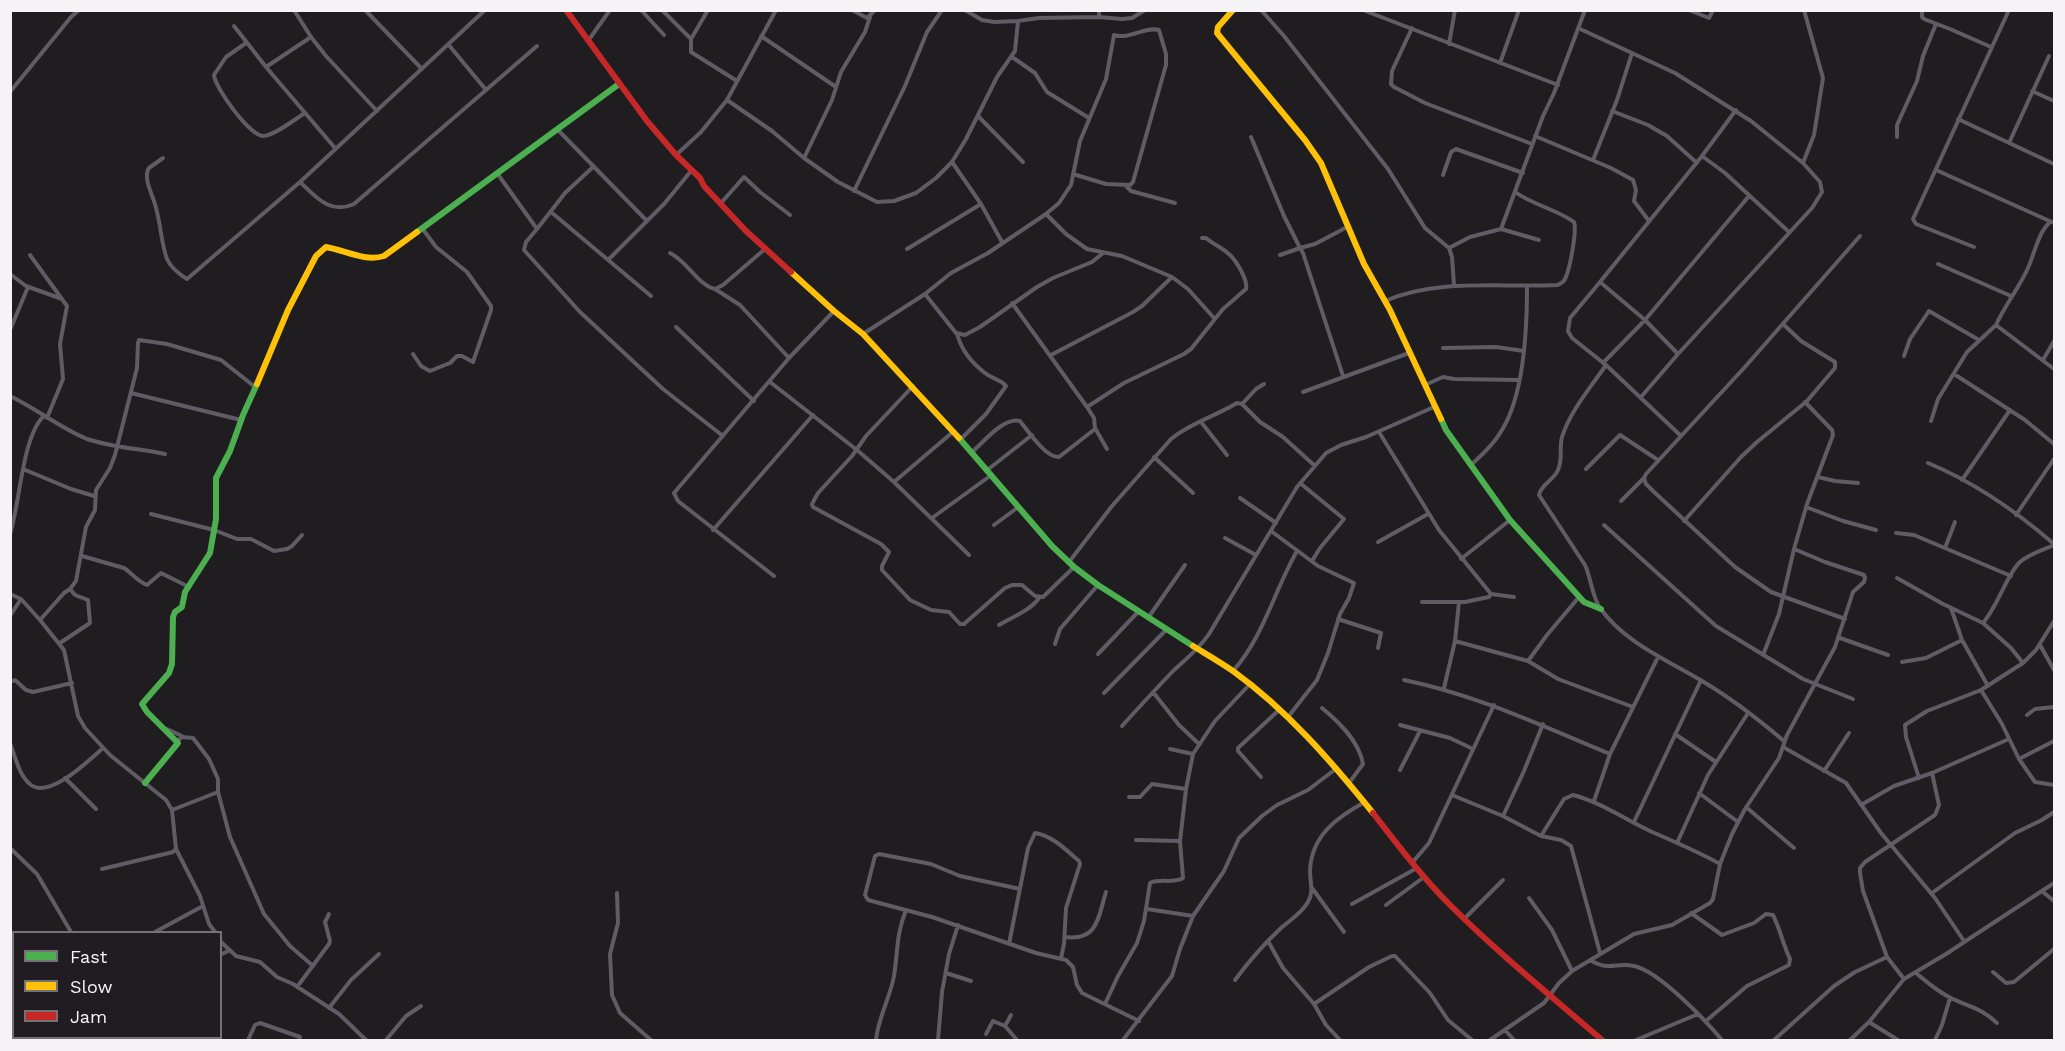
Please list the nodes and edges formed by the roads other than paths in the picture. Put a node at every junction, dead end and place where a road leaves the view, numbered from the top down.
1 (79, 10) edge
2 (365, 10) edge
3 (485, 10) edge
4 (566, 10) edge
5 (610, 10) edge
6 (641, 10) edge
7 (662, 10) edge
8 (708, 10) edge
9 (776, 10) edge
10 (852, 10) edge
11 (875, 10) edge
12 (942, 10) edge
13 (965, 10) edge
14 (1099, 10) edge
15 (1145, 10) edge
16 (1233, 10) edge
17 (1261, 10) edge
18 (1364, 10) edge
19 (1455, 10) edge
20 (1519, 10) edge
21 (1585, 10) edge
22 (1689, 10) edge
23 (1713, 10) edge
24 (1804, 10) edge
25 (1922, 10) edge
26 (2009, 10) edge
27 (296, 11) edge
28 (870, 17) junction
29 (1099, 17) junction
30 (1018, 21) junction
31 (1936, 24) junction
32 (234, 26) dead end
33 (1412, 28) junction
34 (1578, 28) junction
35 (664, 35) dead end
36 (761, 36) junction
37 (311, 37) junction
38 (691, 39) junction
39 (588, 42) junction
40 (246, 44) junction
41 (448, 44) junction
42 (1449, 44) junction
43 (537, 46) dead end
44 (1991, 47) junction
45 (1632, 52) junction
46 (2049, 56) dead end
47 (1012, 57) junction
48 (1500, 63) junction
49 (266, 67) junction
50 (422, 69) junction
51 (736, 81) junction
52 (619, 84) junction
53 (1558, 85) junction
54 (836, 87) junction
55 (486, 90) junction
56 (2032, 91) junction
57 (10, 92) edge
58 (727, 100) junction
59 (2055, 101) edge
60 (1736, 110) junction
61 (377, 111) junction
62 (1612, 111) junction
63 (305, 113) junction
64 (978, 116) junction
65 (1089, 118) junction
66 (1958, 120) junction
67 (556, 129) junction
68 (1535, 136) junction
69 (1251, 137) dead end
70 (1897, 137) dead end
71 (2009, 143) junction
72 (1532, 144) junction
73 (335, 148) junction
74 (676, 155) junction
75 (1702, 156) junction
76 (163, 158) dead end
77 (804, 158) junction
78 (1593, 160) junction
79 (952, 162) junction
80 (1023, 162) dead end
81 (1697, 163) junction
82 (1803, 164) junction
83 (2055, 164) edge
84 (593, 167) junction
85 (1936, 170) junction
86 (691, 171) junction
87 (497, 173) junction
88 (1523, 173) junction
89 (1073, 174) junction
90 (1443, 175) dead end
91 (300, 182) junction
92 (1126, 186) junction
93 (854, 191) junction
94 (1515, 192) junction
95 (1749, 196) junction
96 (721, 203) junction
97 (1175, 203) dead end
98 (981, 204) junction
99 (551, 212) junction
100 (1047, 214) junction
101 (789, 215) dead end
102 (2041, 219) junction
103 (647, 221) junction
104 (1649, 221) junction
105 (2052, 223) edge
106 (1348, 226) junction
107 (422, 228) junction
108 (2042, 228) junction
109 (537, 229) junction
110 (1501, 230) junction
111 (1789, 231) junction
112 (1860, 236) dead end
113 (1202, 238) dead end
114 (1539, 240) dead end
115 (1002, 242) junction
116 (1974, 247) dead end
117 (1300, 248) junction
118 (1449, 248) junction
119 (765, 249) junction
120 (907, 249) dead end
121 (670, 253) dead end
122 (1103, 253) junction
123 (30, 255) dead end
124 (1280, 255) dead end
125 (609, 259) junction
126 (1938, 264) dead end
127 (10, 274) edge
128 (1172, 277) junction
129 (1600, 282) junction
130 (1454, 285) junction
131 (1527, 286) junction
132 (28, 287) junction
133 (715, 289) junction
134 (925, 294) junction
135 (651, 296) dead end
136 (2011, 296) junction
137 (63, 300) junction
138 (1384, 301) junction
139 (1012, 303) junction
140 (834, 311) junction
141 (1214, 318) junction
142 (1645, 320) junction
143 (1783, 324) junction
144 (1996, 325) junction
145 (676, 327) dead end
146 (11, 330) edge
147 (956, 333) junction
148 (862, 334) junction
149 (1979, 340) junction
150 (2055, 341) edge
151 (1443, 348) dead end
152 (1524, 351) junction
153 (1409, 353) junction
154 (413, 354) dead end
155 (1678, 354) junction
156 (1051, 355) junction
157 (1904, 356) dead end
158 (789, 358) junction
159 (2043, 360) junction
160 (1604, 364) junction
161 (2055, 369) edge
162 (1954, 374) junction
163 (1343, 376) junction
164 (1518, 380) junction
165 (770, 382) junction
166 (1264, 384) dead end
167 (1425, 385) junction
168 (913, 386) junction
169 (255, 387) junction
170 (1303, 392) dead end
171 (131, 393) junction
172 (10, 396) edge
173 (1641, 397) junction
174 (754, 401) junction
175 (1805, 402) junction
176 (1242, 404) junction
177 (1087, 407) junction
178 (1434, 407) junction
179 (2010, 410) junction
180 (813, 415) junction
181 (46, 417) junction
182 (241, 420) junction
183 (1931, 421) dead end
184 (1201, 422) junction
185 (1095, 428) junction
186 (954, 431) junction
187 (1379, 432) junction
188 (1032, 435) junction
189 (1680, 435) junction
190 (723, 436) junction
191 (961, 439) junction
192 (2055, 444) edge
193 (117, 445) junction
194 (1107, 449) dead end
195 (857, 450) junction
196 (972, 452) junction
197 (165, 454) dead end
198 (1227, 455) dead end
199 (1155, 457) junction
200 (2055, 459) edge
201 (1658, 460) junction
202 (1928, 463) dead end
203 (1472, 464) junction
204 (1315, 466) junction
205 (23, 469) junction
206 (1586, 469) dead end
207 (988, 473) junction
208 (1818, 477) junction
209 (1644, 478) junction
210 (1962, 480) junction
211 (894, 482) junction
212 (1300, 483) junction
213 (1858, 483) dead end
214 (1193, 493) dead end
215 (94, 496) junction
216 (1240, 498) dead end
217 (1621, 501) dead end
218 (1806, 507) junction
219 (1017, 508) junction
220 (151, 514) dead end
221 (1428, 514) junction
222 (2016, 514) junction
223 (932, 518) junction
224 (1510, 520) junction
225 (1684, 521) junction
226 (1955, 522) dead end
227 (1276, 523) junction
228 (994, 525) dead end
229 (1604, 525) dead end
230 (214, 530) junction
231 (713, 530) junction
232 (1876, 530) dead end
233 (1271, 531) junction
234 (1896, 533) dead end
235 (10, 534) edge
236 (302, 535) dead end
237 (1226, 538) dead end
238 (1378, 542) dead end
239 (2055, 545) edge
240 (1945, 548) junction
241 (1794, 549) junction
242 (1297, 551) junction
243 (969, 555) dead end
244 (1256, 555) junction
245 (82, 556) junction
246 (1461, 559) junction
247 (1312, 561) junction
248 (1072, 564) junction
249 (1185, 565) dead end
250 (774, 576) dead end
251 (2011, 576) junction
252 (1897, 578) dead end
253 (1098, 585) junction
254 (189, 587) junction
255 (70, 590) junction
256 (10, 594) edge
257 (1491, 594) junction
258 (1784, 596) junction
259 (1514, 597) dead end
260 (1579, 597) junction
261 (1039, 598) junction
262 (21, 599) junction
263 (1422, 602) dead end
264 (1459, 602) junction
265 (1952, 608) junction
266 (1601, 609) junction
267 (1138, 612) junction
268 (10, 616) edge
269 (1148, 618) junction
270 (1338, 619) junction
271 (1845, 619) junction
272 (40, 620) junction
273 (2055, 621) edge
274 (1983, 623) junction
275 (999, 625) dead end
276 (1166, 630) junction
277 (1840, 638) junction
278 (1962, 640) junction
279 (1455, 641) junction
280 (60, 643) junction
281 (1055, 645) dead end
282 (2040, 645) junction
283 (1378, 648) dead end
284 (1198, 649) junction
285 (1098, 654) dead end
286 (1763, 655) junction
287 (1888, 655) dead end
288 (1658, 657) junction
289 (1528, 661) junction
290 (1902, 662) dead end
291 (2023, 663) junction
292 (2055, 670) edge
293 (1233, 671) junction
294 (1404, 680) dead end
295 (1701, 680) junction
296 (10, 682) edge
297 (72, 683) junction
298 (1249, 684) junction
299 (1816, 684) junction
300 (1988, 686) junction
301 (1444, 688) junction
302 (1981, 690) junction
303 (1153, 692) junction
304 (1104, 693) dead end
305 (1853, 699) dead end
306 (1494, 705) junction
307 (2055, 707) edge
308 (1322, 708) dead end
309 (1633, 708) junction
310 (1280, 709) junction
311 (1748, 712) junction
312 (2027, 715) dead end
313 (1288, 717) junction
314 (1543, 724) junction
315 (1400, 725) dead end
316 (1122, 726) dead end
317 (164, 727) junction
318 (1420, 731) junction
319 (1849, 732) dead end
320 (1675, 734) junction
321 (186, 736) junction
322 (2009, 739) junction
323 (177, 741) junction
324 (1784, 741) junction
325 (2055, 741) edge
326 (10, 743) edge
327 (1199, 744) junction
328 (1783, 747) junction
329 (103, 748) junction
330 (1170, 748) dead end
331 (1473, 749) junction
332 (1193, 754) junction
333 (1610, 754) junction
334 (2019, 759) junction
335 (1716, 762) junction
336 (1336, 768) junction
337 (1400, 770) dead end
338 (1824, 771) junction
339 (1932, 773) junction
340 (1261, 777) dead end
341 (66, 778) junction
342 (1918, 778) junction
343 (145, 783) junction
344 (1349, 783) junction
345 (2055, 785) edge
346 (1186, 789) junction
347 (218, 792) junction
348 (1699, 793) junction
349 (1452, 795) junction
350 (1129, 797) dead end
351 (1594, 801) junction
352 (1365, 802) junction
353 (1861, 805) junction
354 (1746, 807) junction
355 (96, 809) dead end
356 (172, 810) junction
357 (2055, 812) edge
358 (1503, 816) junction
359 (1634, 822) junction
360 (1738, 822) junction
361 (1541, 836) junction
362 (1136, 840) dead end
363 (1180, 841) junction
364 (1677, 843) junction
365 (1891, 845) junction
366 (10, 848) edge
367 (1794, 848) dead end
368 (176, 849) junction
369 (1720, 864) junction
370 (1414, 866) junction
371 (102, 869) dead end
372 (1424, 877) junction
373 (1503, 880) dead end
374 (2055, 883) edge
375 (1312, 888) junction
376 (1020, 889) junction
377 (1106, 892) dead end
378 (2043, 892) junction
379 (617, 893) dead end
380 (1932, 893) junction
381 (1529, 898) dead end
382 (2055, 902) edge
383 (1352, 904) dead end
384 (1386, 905) dead end
385 (203, 906) junction
386 (1147, 909) junction
387 (906, 910) junction
388 (1692, 913) junction
389 (329, 914) dead end
390 (1193, 916) junction
391 (1465, 918) junction
392 (958, 925) junction
393 (70, 931) edge
394 (159, 931) edge
395 (214, 931) edge
396 (1344, 932) dead end
397 (1065, 937) junction
398 (1964, 940) junction
399 (1268, 941) junction
400 (222, 943) edge
401 (1009, 944) junction
402 (2055, 949) edge
403 (230, 950) junction
404 (1600, 953) junction
405 (222, 954) edge
406 (379, 954) dead end
407 (1887, 957) junction
408 (1061, 958) junction
409 (1590, 960) junction
410 (313, 966) junction
411 (1572, 970) junction
412 (1993, 972) dead end
413 (946, 973) junction
414 (1916, 973) junction
415 (1904, 979) junction
416 (1235, 980) dead end
417 (971, 981) dead end
418 (297, 987) junction
419 (1550, 994) junction
420 (1950, 998) junction
421 (1105, 1004) junction
422 (1314, 1004) junction
423 (421, 1006) dead end
424 (328, 1008) junction
425 (1698, 1014) junction
426 (1011, 1015) dead end
427 (1139, 1021) junction
428 (1706, 1022) junction
429 (1869, 1022) junction
430 (1997, 1023) dead end
431 (1005, 1026) junction
432 (1505, 1030) junction
433 (986, 1034) dead end
434 (300, 1037) dead end
435 (939, 1040) edge
436 (248, 1041) edge
437 (366, 1041) edge
438 (386, 1041) edge
439 (651, 1041) edge
440 (876, 1041) edge
441 (1017, 1041) edge
442 (1123, 1041) edge
443 (1340, 1041) edge
444 (1472, 1041) edge
445 (1490, 1041) edge
446 (1514, 1041) edge
447 (1602, 1041) edge
448 (1636, 1041) edge
449 (1722, 1041) edge
450 (1774, 1041) edge
451 (1850, 1041) edge
452 (1898, 1041) edge
453 (1935, 1041) edge

1 - 57 street
2 - 50 street
3 - 41 street
4 - 39 street
5 - 39 street
6 - 35 street
7 - 38 street
8 - 38 street
9 - 36 street
10 - 28 street
11 - 28 street
12 - 93 street
13 - 30 street
14 - 29 street
15 - 29 street
16 - 106 street
17 - 118 street
18 - 33 street
19 - 42 street
20 - 48 street
21 - 34 street
22 - 23 street
24 - 82 street
25 - 31 street
26 - 44 street
27 - 37 street
28 - 54 street
29 - 30 street
30 - 47 street
31 - 44 street
31 - 70 street
32 - 40 street
33 - 42 street
33 - 72 street
34 - 45 street
34 - 53 street
36 - 51 street
36 - 54 street
37 - 49 street
37 - 61 street
38 - 51 street
39 - 52 street
40 - 49 street
40 - 63 street
41 - 50 street
41 - 55 street
42 - 48 street
43 - 55 street
44 - 66 street
45 - 60 street
45 - 62 street
46 - 56 street
47 - 64 street
47 - 65 street
48 - 53 street
49 - 63 street
50 - 61 street
51 - 58 street
52 - 67 street
52 - 74 street
53 - 68 street
54 - 77 street
55 - 91 street
56 - 59 street
56 - 71 street
58 - 74 street
58 - 77 street
60 - 75 street
60 - 82 street
61 - 73 street
62 - 78 street
62 - 81 street
63 - 73 street
64 - 79 street
64 - 80 street
65 - 89 street
65 - 92 street
66 - 71 street
66 - 85 street
67 - 84 street
67 - 87 street
68 - 72 street
68 - 78 street
69 - 117 street
71 - 83 street
72 - 88 street
73 - 91 street
74 - 86 street
75 - 81 street
75 - 95 street
76 - 91 street
77 - 93 street
78 - 104 street
79 - 93 street
79 - 98 street
81 - 104 street
82 - 111 street
84 - 99 street
84 - 103 street
85 - 102 street
85 - 116 street
86 - 96 street
86 - 103 street
87 - 107 street
87 - 109 street
88 - 90 street
88 - 94 street
89 - 92 street
89 - 100 street
92 - 97 street
94 - 110 street
94 - 131 street
95 - 111 street
95 - 142 street
96 - 101 street
96 - 119 street
98 - 115 street
98 - 120 street
99 - 109 street
99 - 125 street
100 - 115 street
100 - 122 street
102 - 105 street
102 - 108 street
103 - 125 street
104 - 129 street
105 - 108 street
106 - 117 street
106 - 138 street
107 - 154 street
107 - 169 street
108 - 136 street
109 - 190 street
110 - 114 street
110 - 118 street
111 - 155 street
112 - 143 street
113 - 141 street
115 - 134 street
117 - 124 street
117 - 163 street
118 - 130 street
119 - 133 street
119 - 140 street
121 - 133 street
122 - 128 street
122 - 139 street
123 - 137 street
125 - 135 street
126 - 136 street
127 - 132 street
128 - 141 street
128 - 156 street
129 - 142 street
129 - 160 street
130 - 131 street
130 - 138 street
131 - 152 street
132 - 137 street
132 - 146 street
133 - 158 street
134 - 147 street
134 - 148 street
136 - 144 street
137 - 181 street
138 - 153 street
139 - 147 street
139 - 156 street
140 - 148 street
140 - 158 street
141 - 177 street
142 - 155 street
142 - 160 street
143 - 175 street
143 - 189 street
144 - 149 street
144 - 159 street
145 - 174 street
147 - 191 street
148 - 168 street
149 - 157 street
149 - 162 street
150 - 159 street
151 - 152 street
152 - 164 street
153 - 163 street
153 - 167 street
155 - 173 street
156 - 177 street
158 - 165 street
159 - 161 street
160 - 173 street
160 - 266 street
162 - 179 street
162 - 183 street
163 - 170 street
164 - 167 street
164 - 203 street
165 - 174 street
165 - 180 street
166 - 176 street
167 - 178 street
168 - 186 street
168 - 195 street
169 - 171 street
169 - 182 street
171 - 182 street
171 - 193 street
172 - 181 street
173 - 189 street
174 - 190 street
175 - 208 street
175 - 225 street
176 - 184 street
176 - 204 street
177 - 185 street
178 - 187 street
178 - 203 street
179 - 192 street
179 - 210 street
180 - 195 street
180 - 231 street
181 - 193 street
181 - 205 street
182 - 230 street
184 - 198 street
184 - 199 street
185 - 188 street
185 - 194 street
186 - 191 street
186 - 211 street
187 - 204 street
187 - 221 street
188 - 196 street
188 - 207 street
189 - 201 street
190 - 231 street
191 - 196 street
193 - 197 street
193 - 215 street
195 - 211 street
195 - 261 street
196 - 207 street
199 - 214 street
199 - 248 street
200 - 222 street
201 - 206 street
201 - 209 street
202 - 210 street
203 - 224 street
204 - 212 street
205 - 215 street
205 - 235 street
207 - 219 street
207 - 223 street
208 - 213 street
208 - 218 street
209 - 217 street
209 - 225 street
210 - 222 street
211 - 223 street
212 - 227 street
212 - 247 street
215 - 245 street
216 - 227 street
218 - 232 street
218 - 241 street
219 - 228 street
219 - 248 street
220 - 230 street
221 - 238 street
221 - 246 street
222 - 239 street
223 - 243 street
224 - 246 street
224 - 260 street
225 - 258 street
226 - 240 street
227 - 233 street
229 - 286 street
230 - 236 street
230 - 254 street
231 - 250 street
233 - 242 street
233 - 244 street
234 - 240 street
237 - 244 street
239 - 251 street
240 - 251 street
241 - 258 street
241 - 271 street
242 - 247 street
242 - 293 street
244 - 284 street
245 - 254 street
245 - 255 street
246 - 257 street
247 - 270 street
248 - 253 street
248 - 261 street
249 - 269 street
251 - 274 street
252 - 265 street
253 - 267 street
253 - 281 street
254 - 317 street
255 - 272 street
255 - 280 street
256 - 262 street
257 - 259 street
257 - 264 street
258 - 271 street
258 - 286 street
260 - 266 street
260 - 289 street
261 - 275 street
262 - 268 street
262 - 272 street
263 - 264 street
264 - 279 street
265 - 274 street
265 - 278 street
266 - 288 street
267 - 269 street
267 - 285 street
269 - 276 street
270 - 283 street
270 - 313 street
271 - 277 street
272 - 280 street
273 - 282 street
274 - 291 street
276 - 284 street
276 - 304 street
277 - 287 street
277 - 299 street
278 - 290 street
278 - 300 street
279 - 289 street
279 - 301 street
280 - 297 street
282 - 291 street
282 - 292 street
284 - 293 street
284 - 303 street
286 - 299 street
288 - 295 street
288 - 309 street
289 - 309 street
291 - 300 street
293 - 298 street
294 - 301 street
295 - 311 street
295 - 320 street
296 - 297 street
297 - 329 street
298 - 310 street
298 - 327 street
299 - 305 street
299 - 324 street
300 - 302 street
301 - 306 street
302 - 322 street
302 - 342 street
303 - 316 street
303 - 327 street
306 - 314 street
306 - 331 street
307 - 312 street
308 - 344 street
309 - 333 street
310 - 313 street
310 - 340 street
311 - 324 street
311 - 335 street
313 - 336 street
314 - 333 street
314 - 358 street
315 - 318 street
317 - 321 street
317 - 323 street
318 - 331 street
318 - 337 street
319 - 338 street
320 - 335 street
320 - 359 street
321 - 323 street
321 - 347 street
322 - 334 street
322 - 339 street
323 - 343 street
324 - 328 street
325 - 334 street
326 - 341 street
327 - 332 street
328 - 338 street
328 - 354 street
329 - 341 street
329 - 343 street
330 - 332 street
331 - 349 street
332 - 346 street
333 - 351 street
334 - 345 street
335 - 348 street
336 - 344 street
336 - 390 street
338 - 353 street
339 - 342 street
339 - 365 street
341 - 355 street
342 - 353 street
343 - 356 street
344 - 352 street
346 - 350 street
346 - 363 street
347 - 356 street
347 - 410 street
348 - 360 street
348 - 364 street
349 - 358 street
349 - 370 street
351 - 359 street
351 - 361 street
352 - 370 street
352 - 375 street
353 - 365 street
354 - 360 street
354 - 367 street
356 - 368 street
357 - 380 street
358 - 361 street
359 - 364 street
360 - 369 street
361 - 404 street
362 - 363 street
363 - 386 street
364 - 369 street
365 - 380 street
365 - 407 street
366 - 393 street
368 - 371 street
368 - 385 street
369 - 388 street
370 - 372 street
370 - 383 street
372 - 384 street
372 - 391 street
373 - 391 street
374 - 378 street
375 - 396 street
375 - 399 street
376 - 387 street
376 - 397 street
376 - 401 street
377 - 397 street
378 - 382 street
378 - 398 street
379 - 439 street
380 - 398 street
381 - 411 street
385 - 394 street
385 - 395 street
386 - 390 street
386 - 421 street
387 - 392 street
387 - 440 street
388 - 404 street
388 - 428 street
389 - 410 street
390 - 427 street
391 - 419 street
392 - 401 street
392 - 413 street
397 - 408 street
398 - 414 street
399 - 416 street
399 - 422 street
400 - 403 street
401 - 408 street
402 - 412 street
403 - 405 street
403 - 418 street
404 - 409 street
406 - 424 street
407 - 415 street
407 - 450 street
408 - 421 street
409 - 411 street
409 - 425 street
410 - 418 street
411 - 419 street
413 - 417 street
413 - 435 street
414 - 415 street
414 - 420 street
415 - 429 street
418 - 424 street
419 - 432 street
419 - 447 street
420 - 430 street
420 - 453 street
421 - 427 street
422 - 443 street
422 - 444 street
423 - 438 street
424 - 437 street
425 - 428 street
425 - 448 street
426 - 431 street
427 - 442 street
428 - 449 street
429 - 451 street
429 - 452 street
431 - 433 street
431 - 441 street
432 - 445 street
432 - 446 street
434 - 436 street

